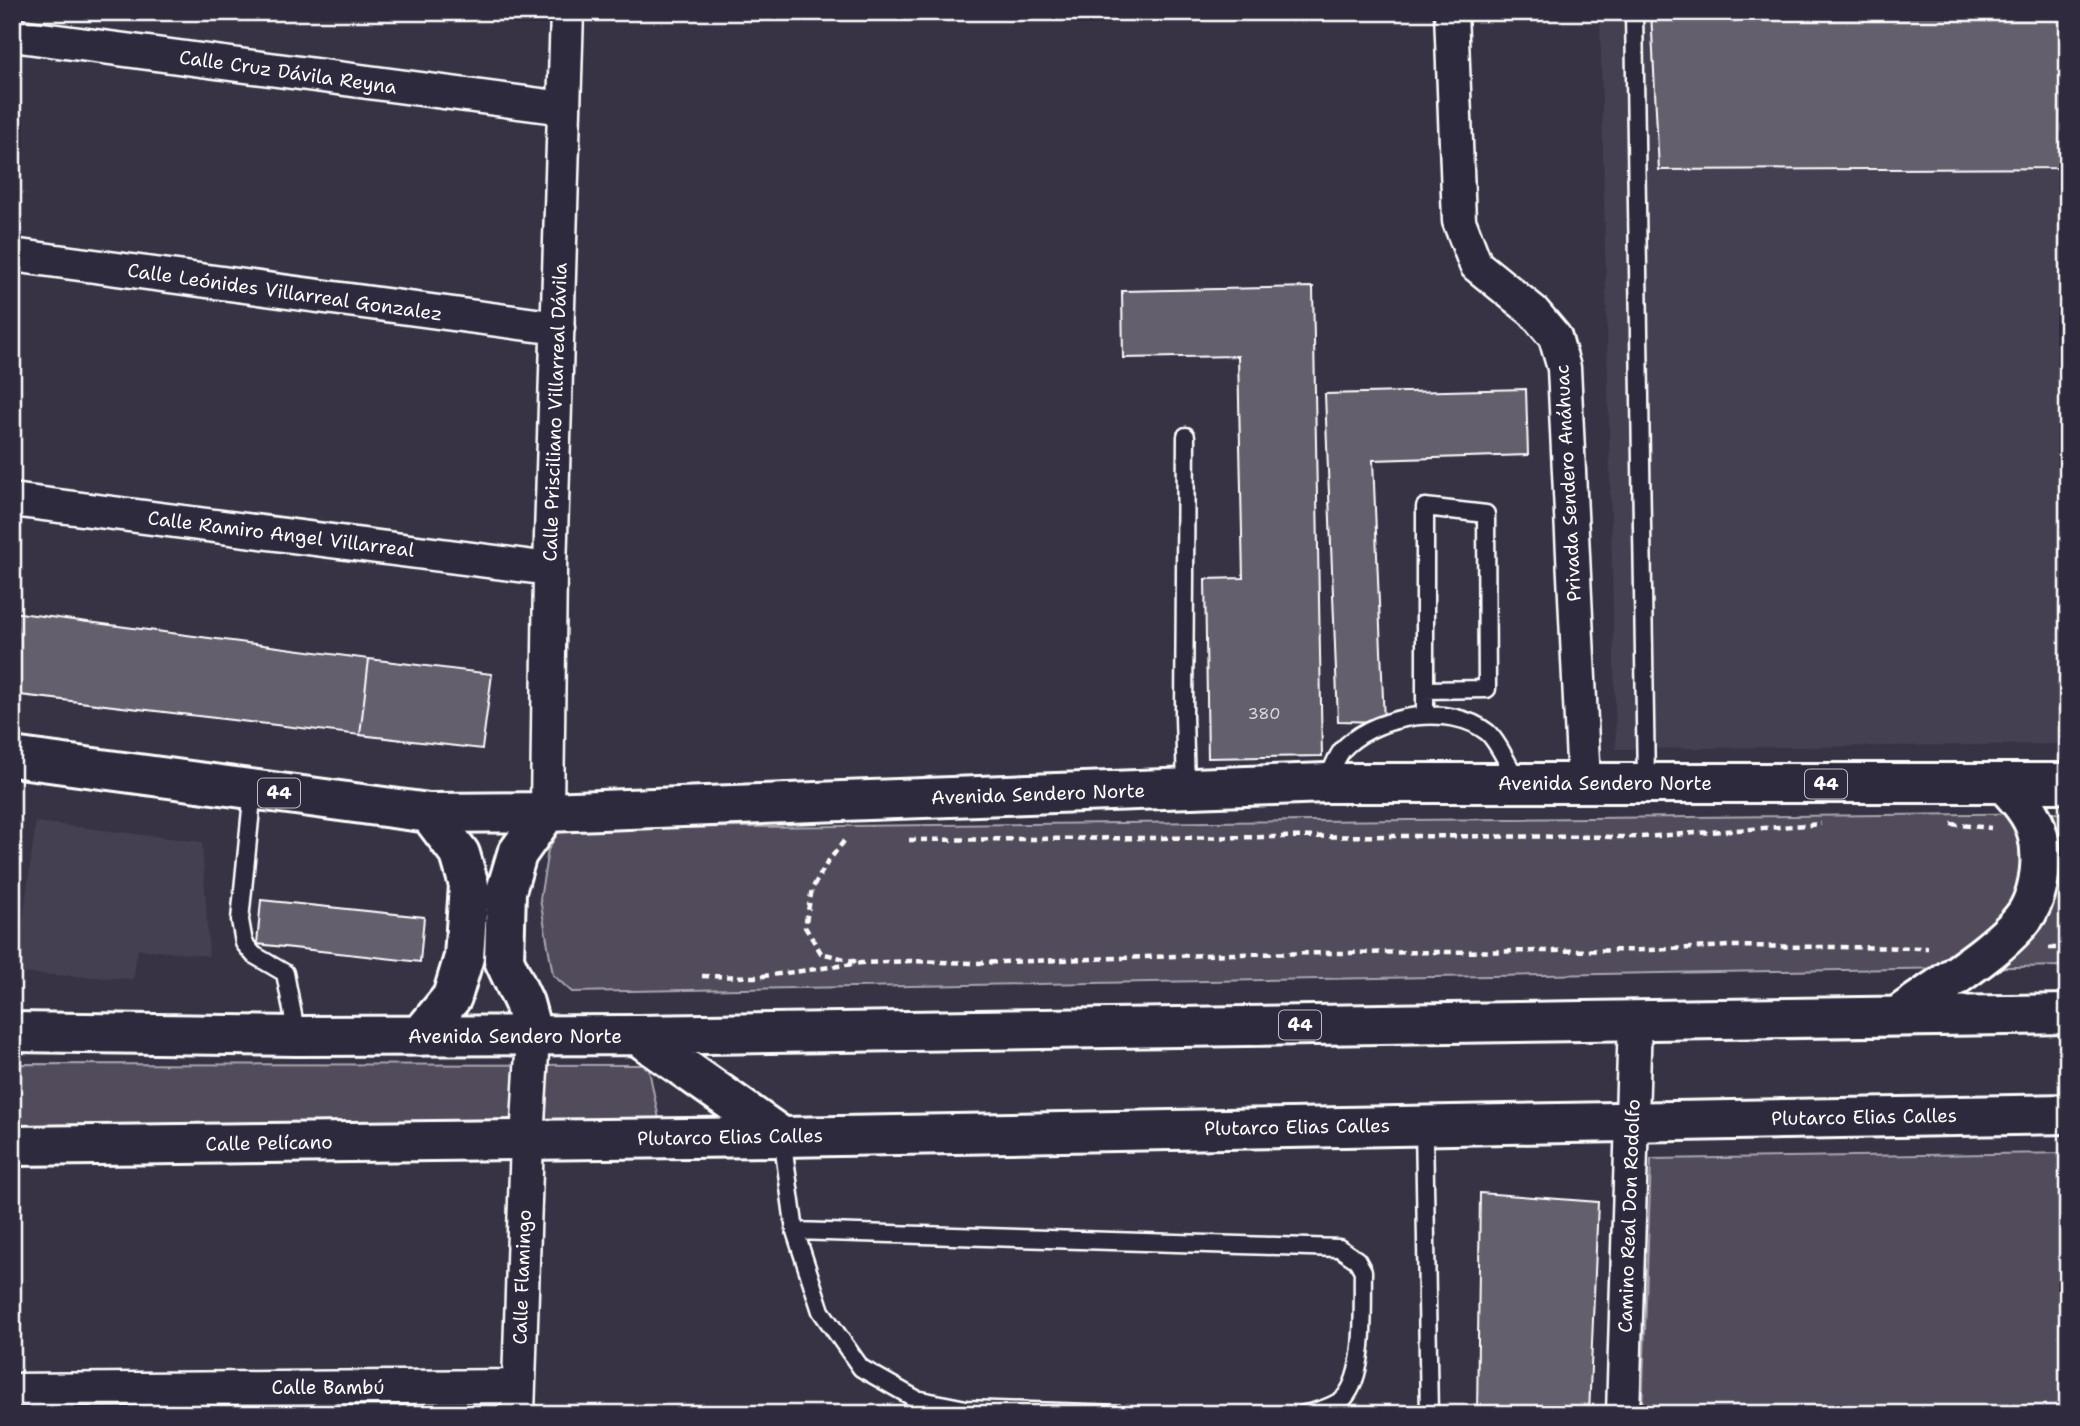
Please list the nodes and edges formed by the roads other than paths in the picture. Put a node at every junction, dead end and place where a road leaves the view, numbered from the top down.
1 (567, 12) edge
2 (1451, 12) edge
3 (1634, 12) edge
4 (12, 35) edge
5 (564, 108) junction
6 (12, 255) edge
7 (558, 328) junction
8 (1186, 436) dead end
9 (12, 500) edge
10 (550, 569) junction
11 (1425, 690) junction
12 (1425, 715) junction
13 (12, 757) edge
14 (1646, 782) junction
15 (1326, 783) junction
16 (1518, 783) junction
17 (1584, 783) junction
18 (2004, 783) junction
19 (2068, 783) edge
20 (1186, 788) junction
21 (253, 789) junction
22 (547, 812) junction
23 (429, 813) junction
24 (2068, 1014) edge
25 (1898, 1016) junction
26 (1635, 1019) junction
27 (12, 1032) edge
28 (533, 1035) junction
29 (637, 1035) junction
30 (297, 1036) junction
31 (420, 1036) junction
32 (2068, 1114) edge
33 (1632, 1120) junction
34 (1424, 1125) junction
35 (782, 1137) junction
36 (527, 1140) junction
37 (12, 1146) edge
38 (794, 1231) junction
39 (12, 1390) edge
40 (518, 1400) edge
41 (1120, 1414) edge
42 (1304, 1414) edge
43 (1429, 1414) edge
44 (1623, 1414) edge

1 - 5 street, Calle Prisciliano Villarreal Dávila
2 - 17 street, Privada Sendero Anáhuac
3 - 14 lane
4 - 5 street, Calle Cruz Dávila Reyna
5 - 7 street, Calle Prisciliano Villarreal Dávila
6 - 7 street, Calle Leónides Villarreal Gonzalez
7 - 10 street, Calle Prisciliano Villarreal Dávila
8 - 20 lane
9 - 10 street, Calle Ramiro Angel Villarreal
10 - 22 street, Calle Prisciliano Villarreal Dávila
11 - 11 lane
11 - 12 lane
12 - 15 lane
12 - 16 lane
13 - 21 main road, Avenida Sendero Norte / 44
14 - 17 main road, Avenida Sendero Norte / 44
14 - 18 main road, Avenida Sendero Norte / 44
15 - 16 main road, Avenida Sendero Norte / 44
15 - 20 main road, Avenida Sendero Norte / 44
16 - 17 main road, Avenida Sendero Norte / 44
18 - 19 main road, Avenida Sendero Norte / 44
18 - 25 main road
20 - 22 main road, Avenida Sendero Norte / 44
21 - 23 main road, Avenida Sendero Norte / 44
21 - 30 lane
22 - 23 main road, Avenida Sendero Norte / 44
22 - 28 main road
23 - 31 main road
24 - 25 main road, Avenida Sendero Norte / 44
25 - 26 main road, Avenida Sendero Norte / 44
26 - 29 main road, Avenida Sendero Norte / 44
26 - 33 street, Camino Real Don Rodolfo
27 - 30 main road, Avenida Sendero Norte / 44
28 - 29 main road, Avenida Sendero Norte / 44
28 - 31 main road, Avenida Sendero Norte / 44
28 - 36 street, Calle Flamingo
29 - 35 main road
30 - 31 main road, Avenida Sendero Norte / 44
32 - 33 main road, Plutarco Elias Calles
33 - 34 main road, Plutarco Elias Calles
33 - 44 street, Camino Real Don Rodolfo
34 - 35 main road, Plutarco Elias Calles
34 - 43 lane
35 - 36 main road, Plutarco Elias Calles
35 - 38 lane
36 - 37 main road, Calle Pelícano
36 - 40 street, Calle Flamingo
38 - 41 lane
38 - 42 lane
39 - 40 street, Calle Bambú

